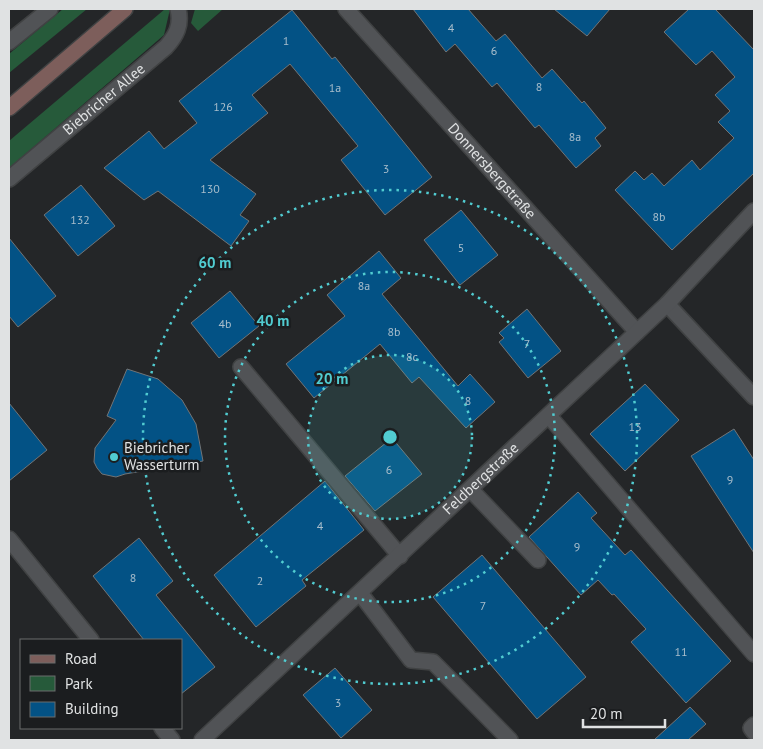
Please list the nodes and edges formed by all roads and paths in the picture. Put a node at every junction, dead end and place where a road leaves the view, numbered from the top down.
1 (50, 9) edge
2 (125, 9) edge
3 (178, 9) edge
4 (346, 9) edge
5 (9, 42) edge
6 (9, 108) edge
7 (9, 179) edge
8 (754, 211) edge
9 (667, 304) junction
10 (637, 332) junction
11 (241, 367) dead end
12 (754, 397) edge
13 (549, 416) junction
14 (471, 490) junction
15 (9, 539) edge
16 (400, 556) junction
17 (538, 560) dead end
18 (360, 593) junction
19 (90, 639) edge
20 (754, 654) edge
21 (754, 725) edge
22 (163, 729) edge
23 (754, 732) edge
24 (172, 740) edge
25 (202, 740) edge
26 (510, 740) edge

1 - 5 street
2 - 6 main road
3 - 7 street, Biebricher Allee
4 - 10 street, Donnersbergstraße
8 - 9 street, Feldbergstraße
9 - 10 street, Feldbergstraße
9 - 12 street
10 - 13 street, Feldbergstraße
11 - 16 street
13 - 14 street, Feldbergstraße
13 - 20 street
14 - 16 street, Feldbergstraße
14 - 17 street
15 - 19 street
16 - 18 street, Feldbergstraße
18 - 25 street, Feldbergstraße
18 - 26 street
21 - 23 street
22 - 24 street

